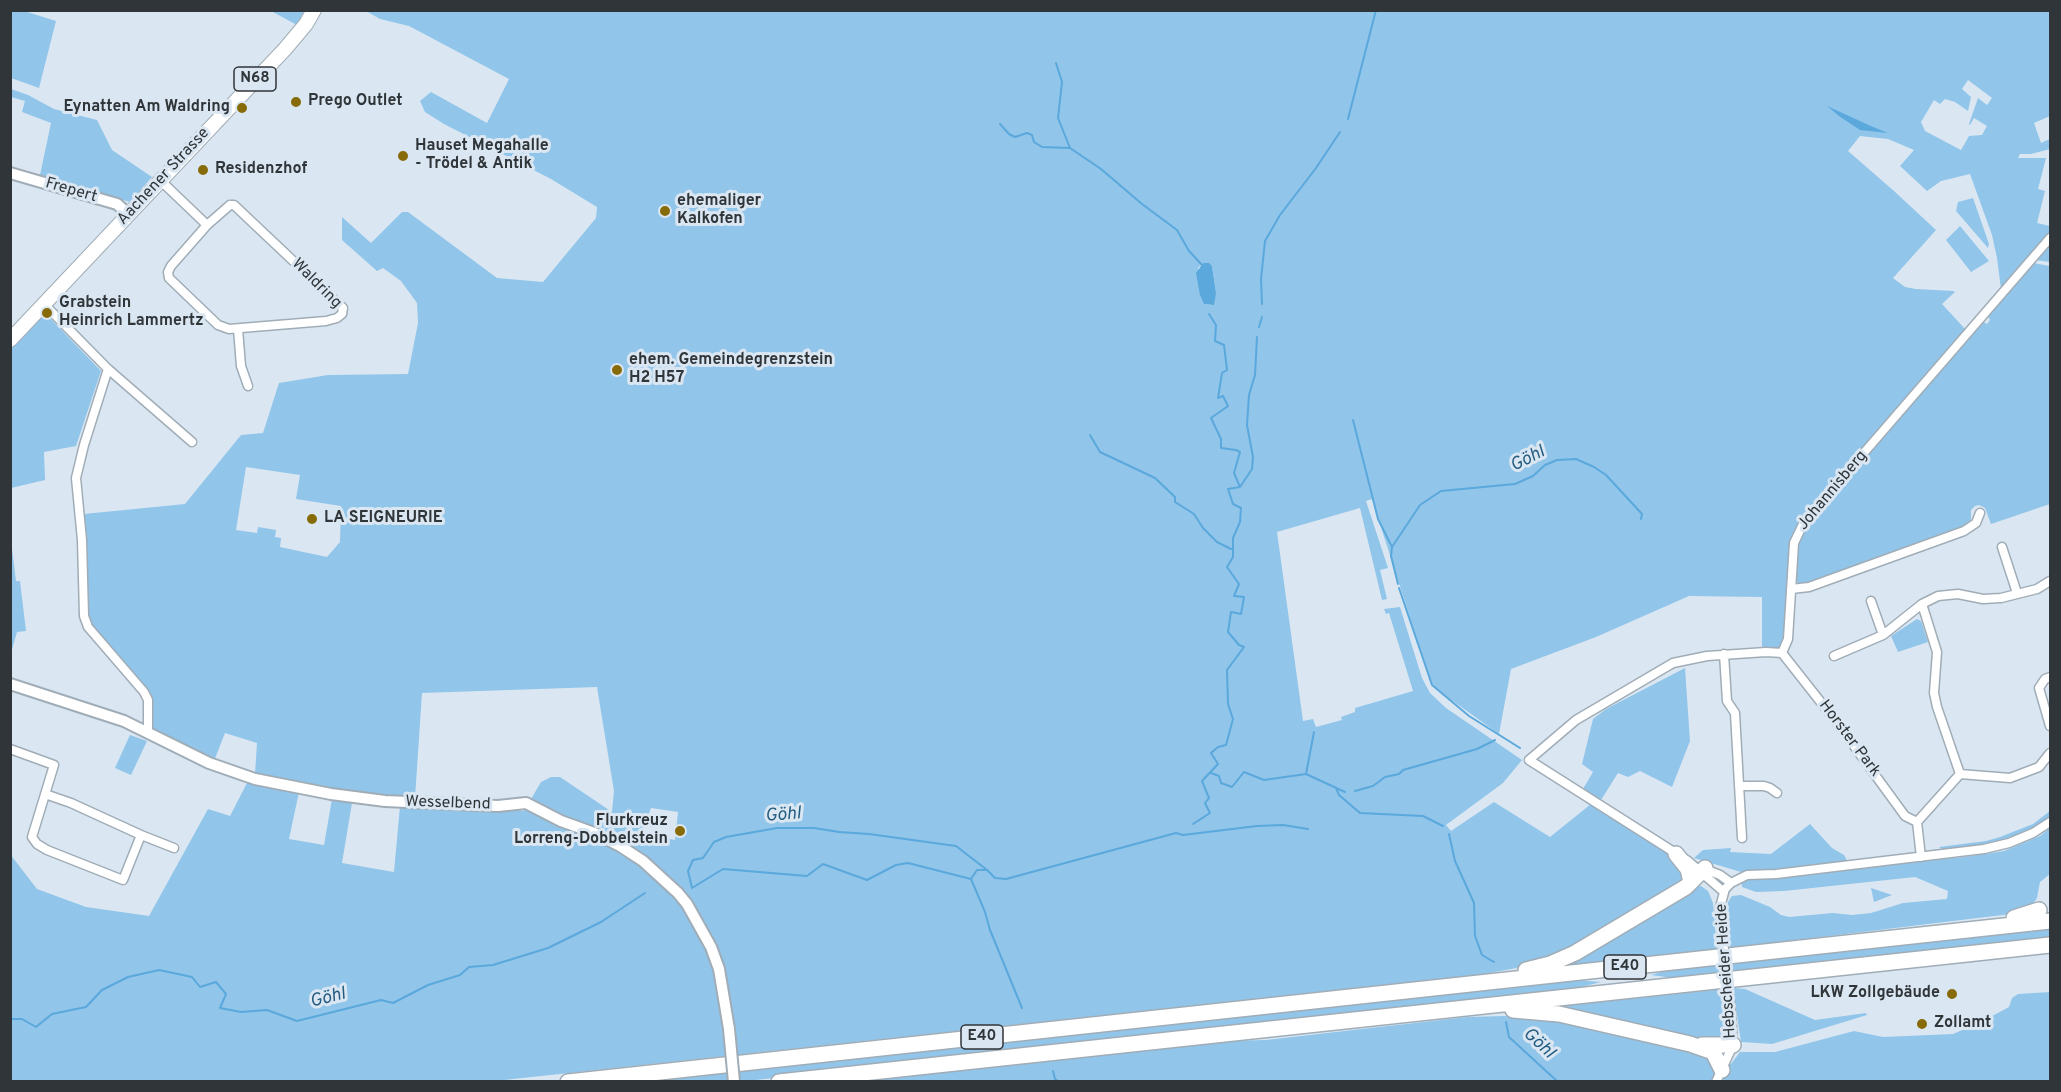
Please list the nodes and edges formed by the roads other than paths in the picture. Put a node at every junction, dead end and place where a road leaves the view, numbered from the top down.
1 (314, 10) edge
2 (10, 173) edge
3 (160, 180) junction
4 (128, 214) junction
5 (207, 225) junction
6 (2050, 238) edge
7 (45, 304) junction
8 (238, 329) junction
9 (10, 340) edge
10 (108, 369) junction
11 (248, 386) dead end
12 (192, 442) dead end
13 (1980, 513) dead end
14 (2002, 547) dead end
15 (2050, 581) edge
16 (1791, 589) junction
17 (2017, 593) junction
18 (1871, 601) dead end
19 (1922, 604) junction
20 (1883, 635) junction
21 (1782, 652) junction
22 (1724, 654) junction
23 (1834, 656) dead end
24 (2050, 677) edge
25 (10, 684) edge
26 (2050, 726) edge
27 (148, 733) junction
28 (10, 749) edge
29 (2050, 753) edge
30 (1960, 774) junction
31 (1740, 786) junction
32 (45, 794) junction
33 (1777, 794) dead end
34 (1917, 822) junction
35 (2050, 822) edge
36 (141, 835) junction
37 (1742, 838) dead end
38 (174, 848) dead end
39 (1676, 854) joint
40 (1921, 857) junction
41 (1698, 872) junction
42 (1731, 883) junction
43 (1724, 892) junction
44 (2045, 916) edge
45 (2050, 945) edge
46 (1498, 981) junction
47 (1714, 981) junction
48 (1760, 987) dead end
49 (1474, 1007) junction
50 (1690, 1044) junction
51 (1733, 1045) junction
52 (1719, 1076) edge
53 (568, 1082) edge
54 (734, 1082) edge
55 (779, 1082) edge

1 - 3 main road, Aachener Strasse / N68
2 - 4 street, Frepert
3 - 4 main road, Aachener Strasse / N68
3 - 5 street
4 - 7 main road, Aachener Strasse / N68
5 - 8 street, Waldring
5 - 8 street, Waldring
6 - 16 street, Johannisberg
7 - 9 main road, Aachener Strasse / N68
7 - 10 street
8 - 11 street
10 - 12 street
10 - 27 street
13 - 16 street
14 - 17 street
15 - 17 street
16 - 21 street, Johannisberg
17 - 19 street
18 - 20 street
19 - 20 street
19 - 30 street
20 - 23 street
21 - 22 street
21 - 34 street, Horster Park
22 - 31 street
22 - 39 street
24 - 26 street
25 - 27 street, Wesselbend
27 - 54 street, Wesselbend, bridge
28 - 32 street
29 - 30 street
30 - 34 street
31 - 33 street
31 - 37 street
32 - 36 street
32 - 36 street
34 - 40 street
35 - 40 street
36 - 38 street
39 - 41 highway
40 - 42 street
41 - 42 street
41 - 43 street
41 - 46 highway
42 - 43 street
43 - 51 street, Hebscheider Heide, bridge
44 - 46 highway, E40
45 - 47 highway, E40
46 - 53 highway, E40
47 - 48 highway
47 - 49 highway, E40
49 - 50 highway
49 - 55 highway, E40
50 - 51 highway
50 - 52 highway
51 - 52 street, Hebscheider Heide

